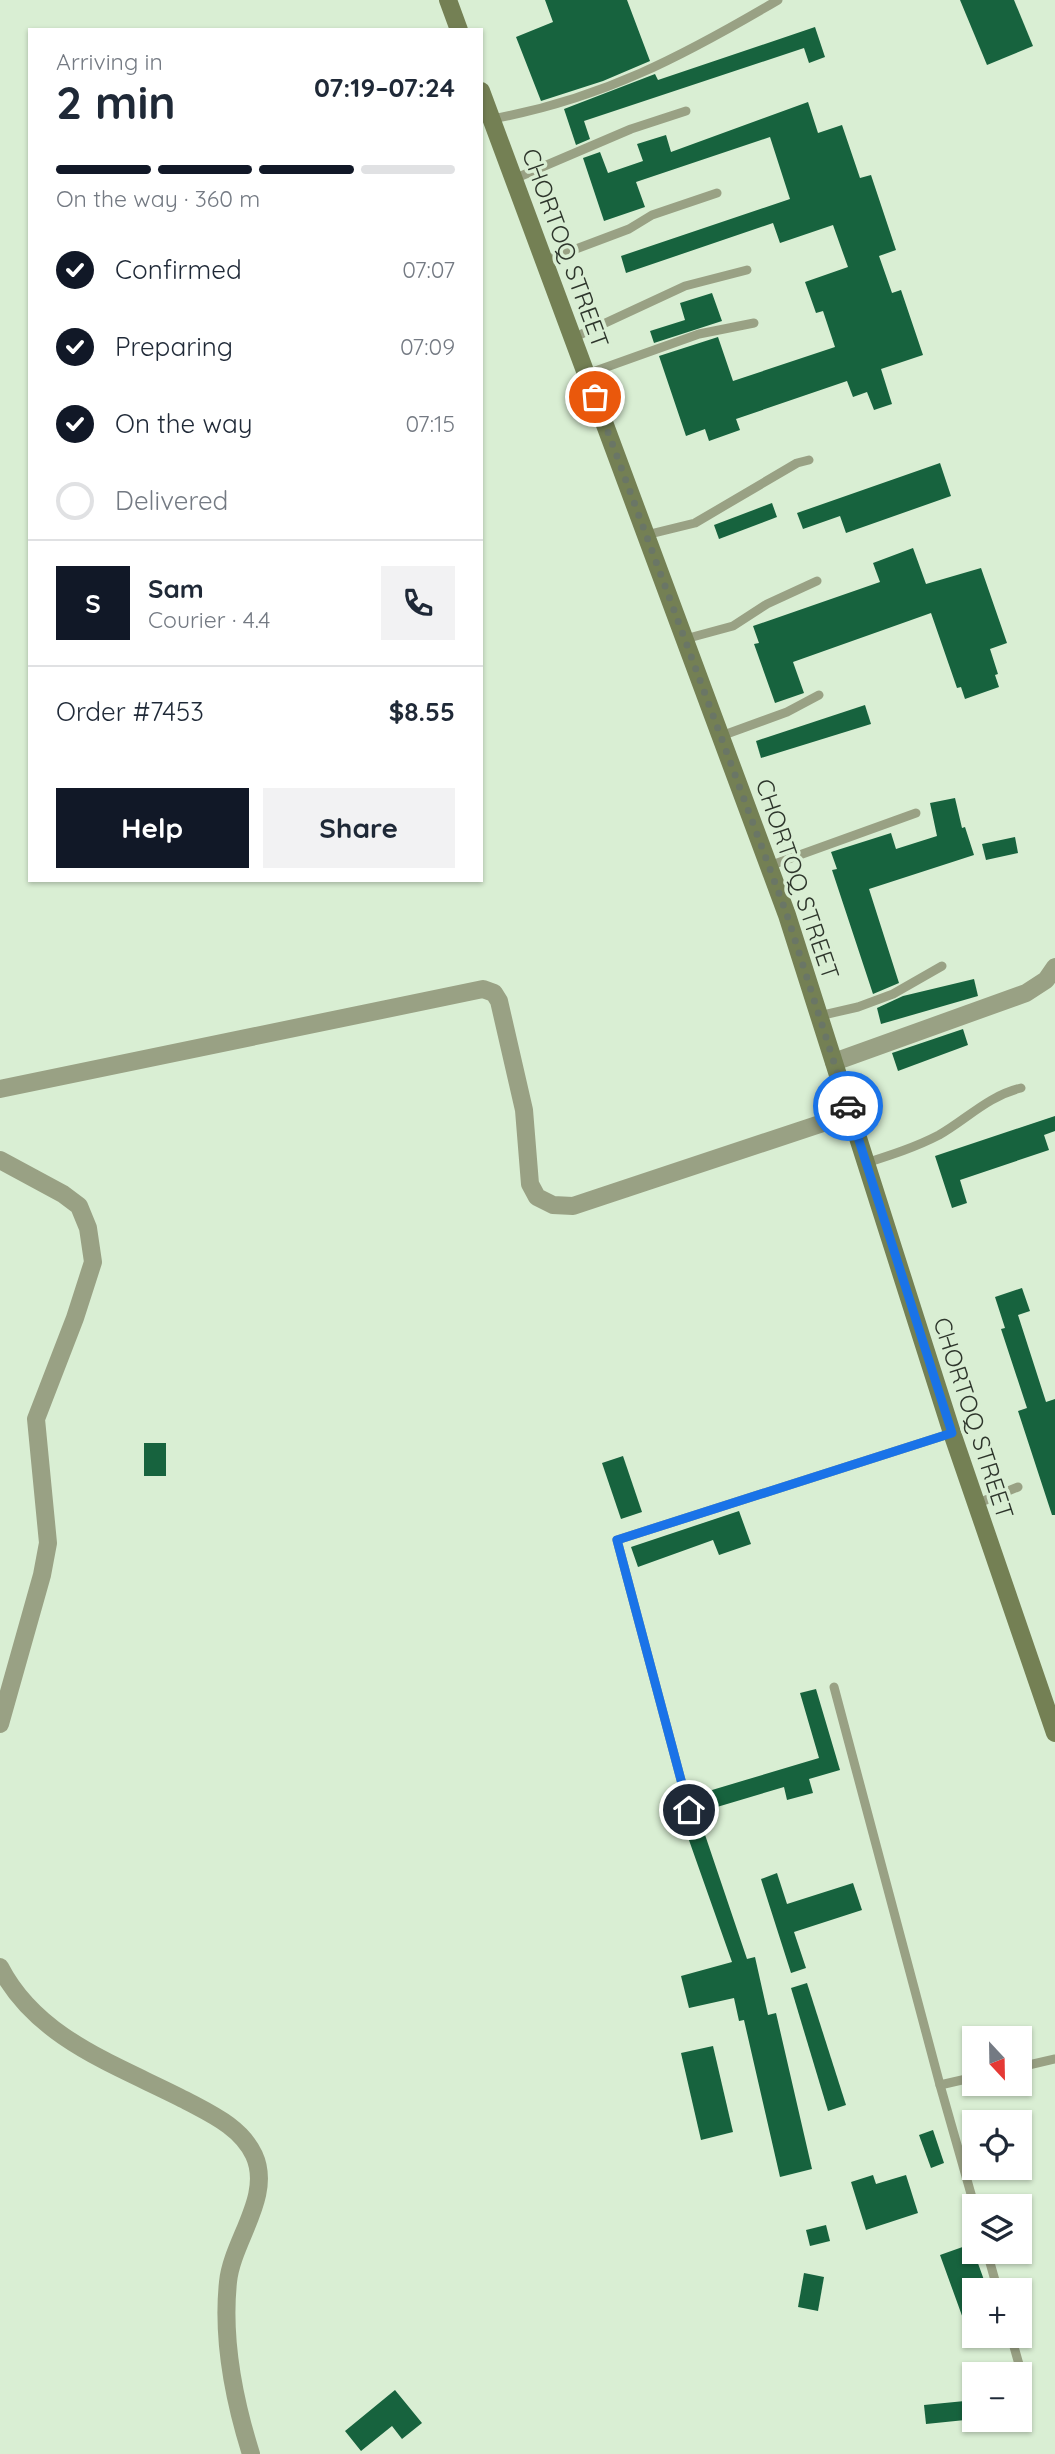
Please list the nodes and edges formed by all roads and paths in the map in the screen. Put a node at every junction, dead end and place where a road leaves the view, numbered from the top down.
1 (448, 0) edge
2 (778, 0) edge
3 (458, 28) edge
4 (483, 96) edge
5 (685, 111) dead end
6 (492, 119) junction
7 (514, 179) junction
8 (717, 193) dead end
9 (544, 261) junction
10 (747, 270) dead end
11 (754, 323) dead end
12 (573, 338) junction
13 (587, 374) junction
14 (809, 460) dead end
15 (646, 536) junction
16 (817, 581) dead end
17 (685, 639) junction
18 (818, 695) dead end
19 (721, 736) junction
20 (916, 813) dead end
21 (769, 866) junction
22 (942, 966) dead end
23 (1055, 967) edge
24 (819, 1016) junction
25 (834, 1062) junction
26 (1021, 1088) dead end
27 (0, 1089) edge
28 (850, 1114) junction
29 (0, 1160) edge
30 (866, 1163) junction
31 (952, 1433) junction
32 (1018, 1487) dead end
33 (976, 1504) junction
34 (834, 1687) dead end
35 (0, 1724) edge
36 (1055, 1732) edge
37 (689, 1810) dead end
38 (0, 1967) edge
39 (1055, 2059) edge
40 (1032, 2064) edge
41 (962, 2080) edge
42 (940, 2085) junction
43 (971, 2194) edge
44 (251, 2454) edge

1 - 3 main road
2 - 6 lane
4 - 6 main road, CHORTOQ STREET
5 - 7 lane
6 - 7 main road, CHORTOQ STREET
7 - 9 main road, CHORTOQ STREET
8 - 9 lane
9 - 12 main road, CHORTOQ STREET
10 - 12 lane
11 - 13 lane
12 - 13 main road, CHORTOQ STREET
13 - 15 main road, CHORTOQ STREET
14 - 15 lane
15 - 17 main road, CHORTOQ STREET
16 - 17 lane
17 - 19 main road, CHORTOQ STREET
18 - 19 lane
19 - 21 main road, CHORTOQ STREET
20 - 21 lane
21 - 24 main road, CHORTOQ STREET
22 - 24 lane
23 - 25 street
24 - 25 main road, CHORTOQ STREET
25 - 28 main road, CHORTOQ STREET
26 - 30 lane
27 - 28 street
28 - 30 main road, CHORTOQ STREET
29 - 35 street
30 - 31 main road, CHORTOQ STREET
31 - 33 main road, CHORTOQ STREET
31 - 37 lane
32 - 33 lane
33 - 36 main road, CHORTOQ STREET
34 - 42 lane
38 - 44 street
39 - 40 lane
41 - 42 lane
42 - 43 lane

